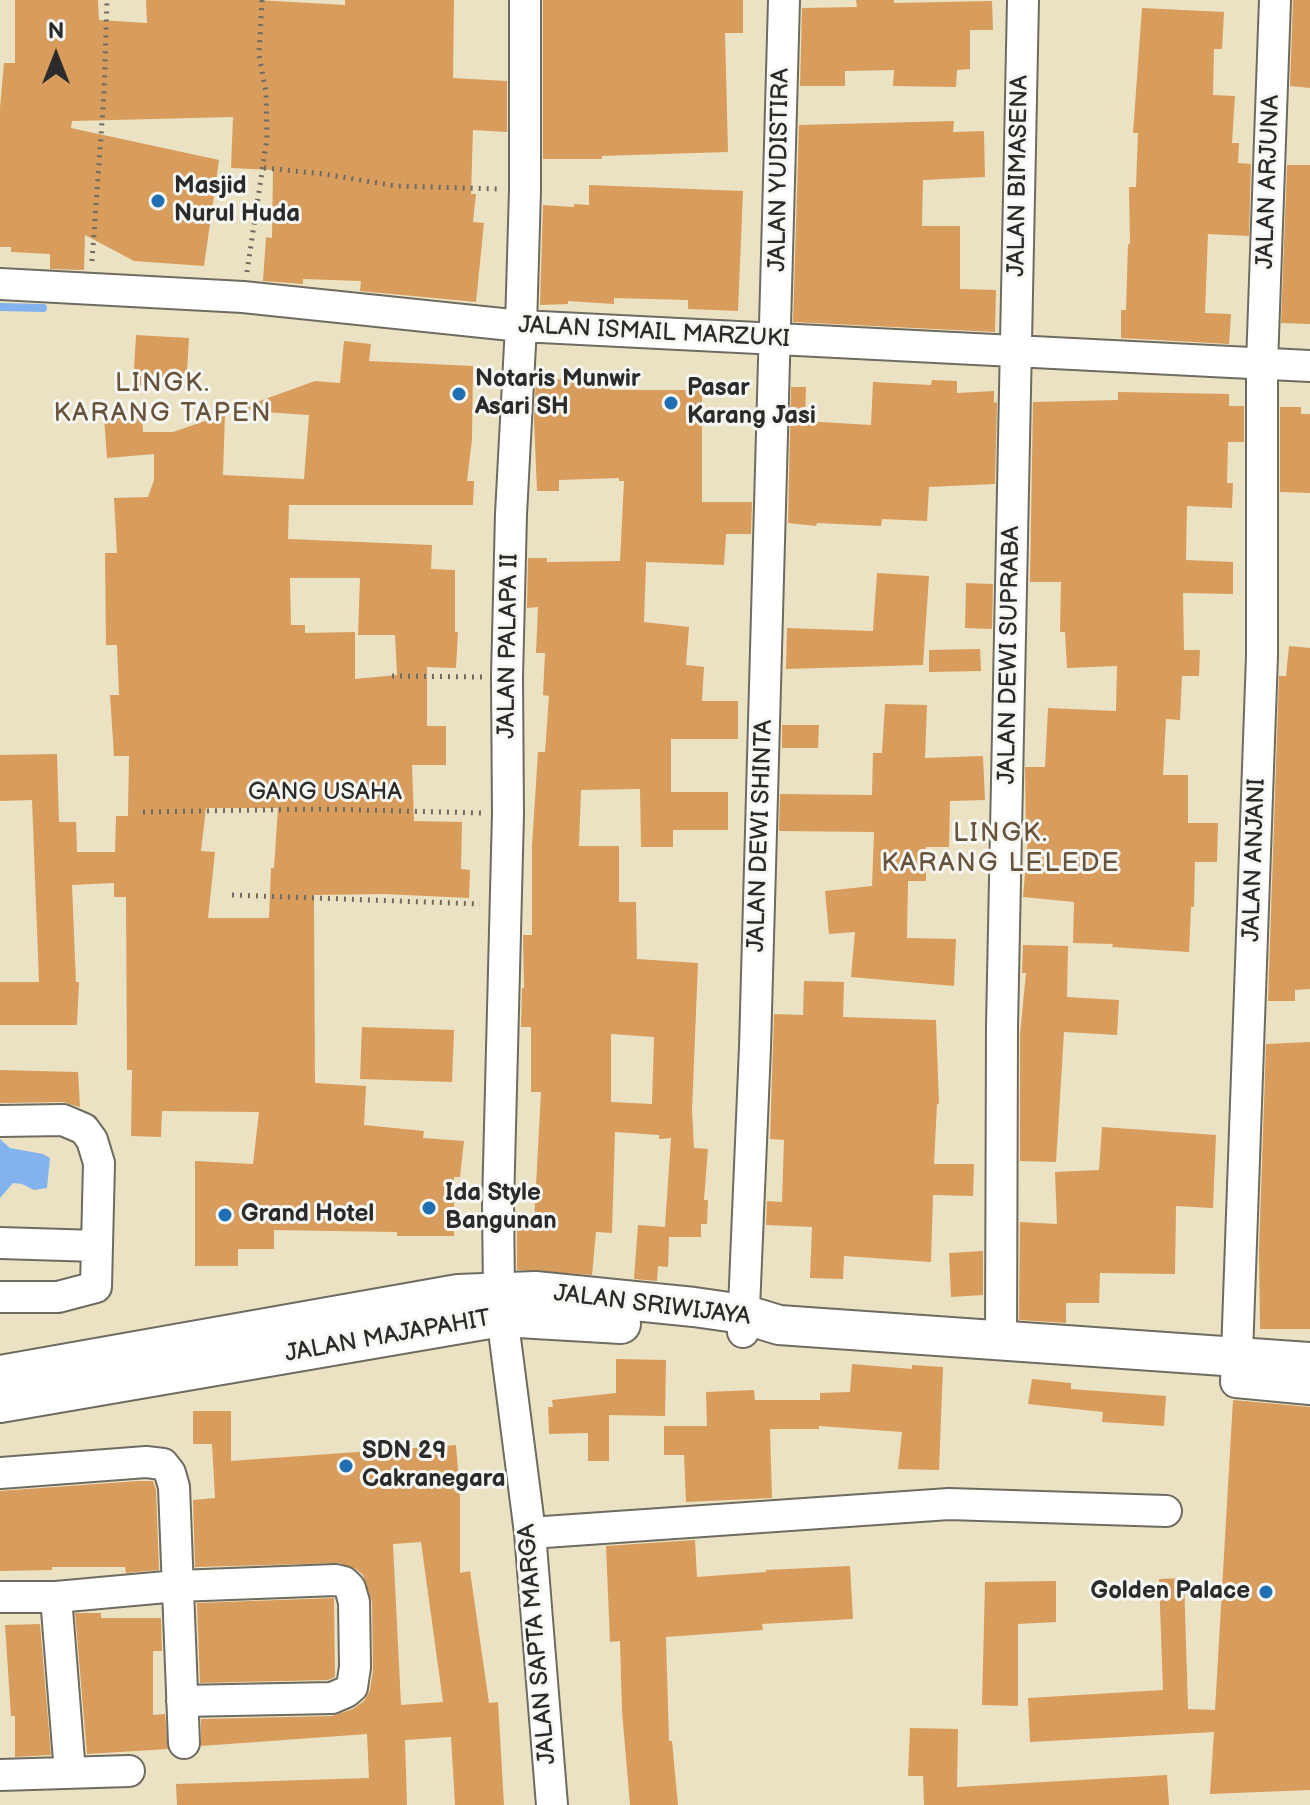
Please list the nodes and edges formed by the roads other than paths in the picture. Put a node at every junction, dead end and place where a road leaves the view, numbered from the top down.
1 (525, 0) edge
2 (784, 0) edge
3 (1023, 0) edge
4 (1275, 0) edge
5 (0, 284) edge
6 (521, 326) junction
7 (776, 339) junction
8 (1016, 351) junction
9 (1262, 364) junction
10 (1310, 366) edge
11 (0, 1121) edge
12 (0, 1243) edge
13 (97, 1246) junction
14 (0, 1297) edge
15 (500, 1305) junction
16 (755, 1324) junction
17 (1001, 1342) junction
18 (1237, 1355) junction
19 (1310, 1362) edge
20 (0, 1375) edge
21 (1310, 1389) edge
22 (0, 1403) edge
23 (0, 1473) edge
24 (1166, 1511) dead end
25 (530, 1533) junction
26 (177, 1586) junction
27 (0, 1597) edge
28 (56, 1597) junction
29 (182, 1701) junction
30 (184, 1743) dead end
31 (129, 1771) dead end
32 (70, 1773) junction
33 (0, 1775) edge
34 (552, 1805) edge

1 - 6 street, JALAN PALAPA II
2 - 7 street, JALAN YUDISTIRA
3 - 8 street, JALAN BIMASENA
4 - 9 street, JALAN ARJUNA
5 - 6 street, JALAN ISMAIL MARZUKI
6 - 7 street, JALAN ISMAIL MARZUKI
6 - 15 street, JALAN PALAPA II
7 - 8 street, JALAN ISMAIL MARZUKI
7 - 16 street, JALAN DEWI SHINTA
8 - 9 street, JALAN ISMAIL MARZUKI
8 - 17 street, JALAN DEWI SUPRABA
9 - 10 street, JALAN ISMAIL MARZUKI
9 - 18 street, JALAN ANJANI
11 - 13 street
12 - 13 street
13 - 14 street
15 - 16 main road, JALAN MAJAPAHIT
15 - 20 main road
15 - 22 main road, JALAN MAJAPAHIT
15 - 25 street, JALAN SAPTA MARGA
16 - 17 main road, JALAN SRIWIJAYA
17 - 18 main road, JALAN SRIWIJAYA
18 - 19 main road, JALAN SRIWIJAYA
18 - 21 street
23 - 26 street
24 - 25 street
25 - 34 street, JALAN SAPTA MARGA
26 - 28 street
26 - 29 street
26 - 29 street
27 - 28 street
28 - 32 street
29 - 30 street
31 - 32 street
32 - 33 street

